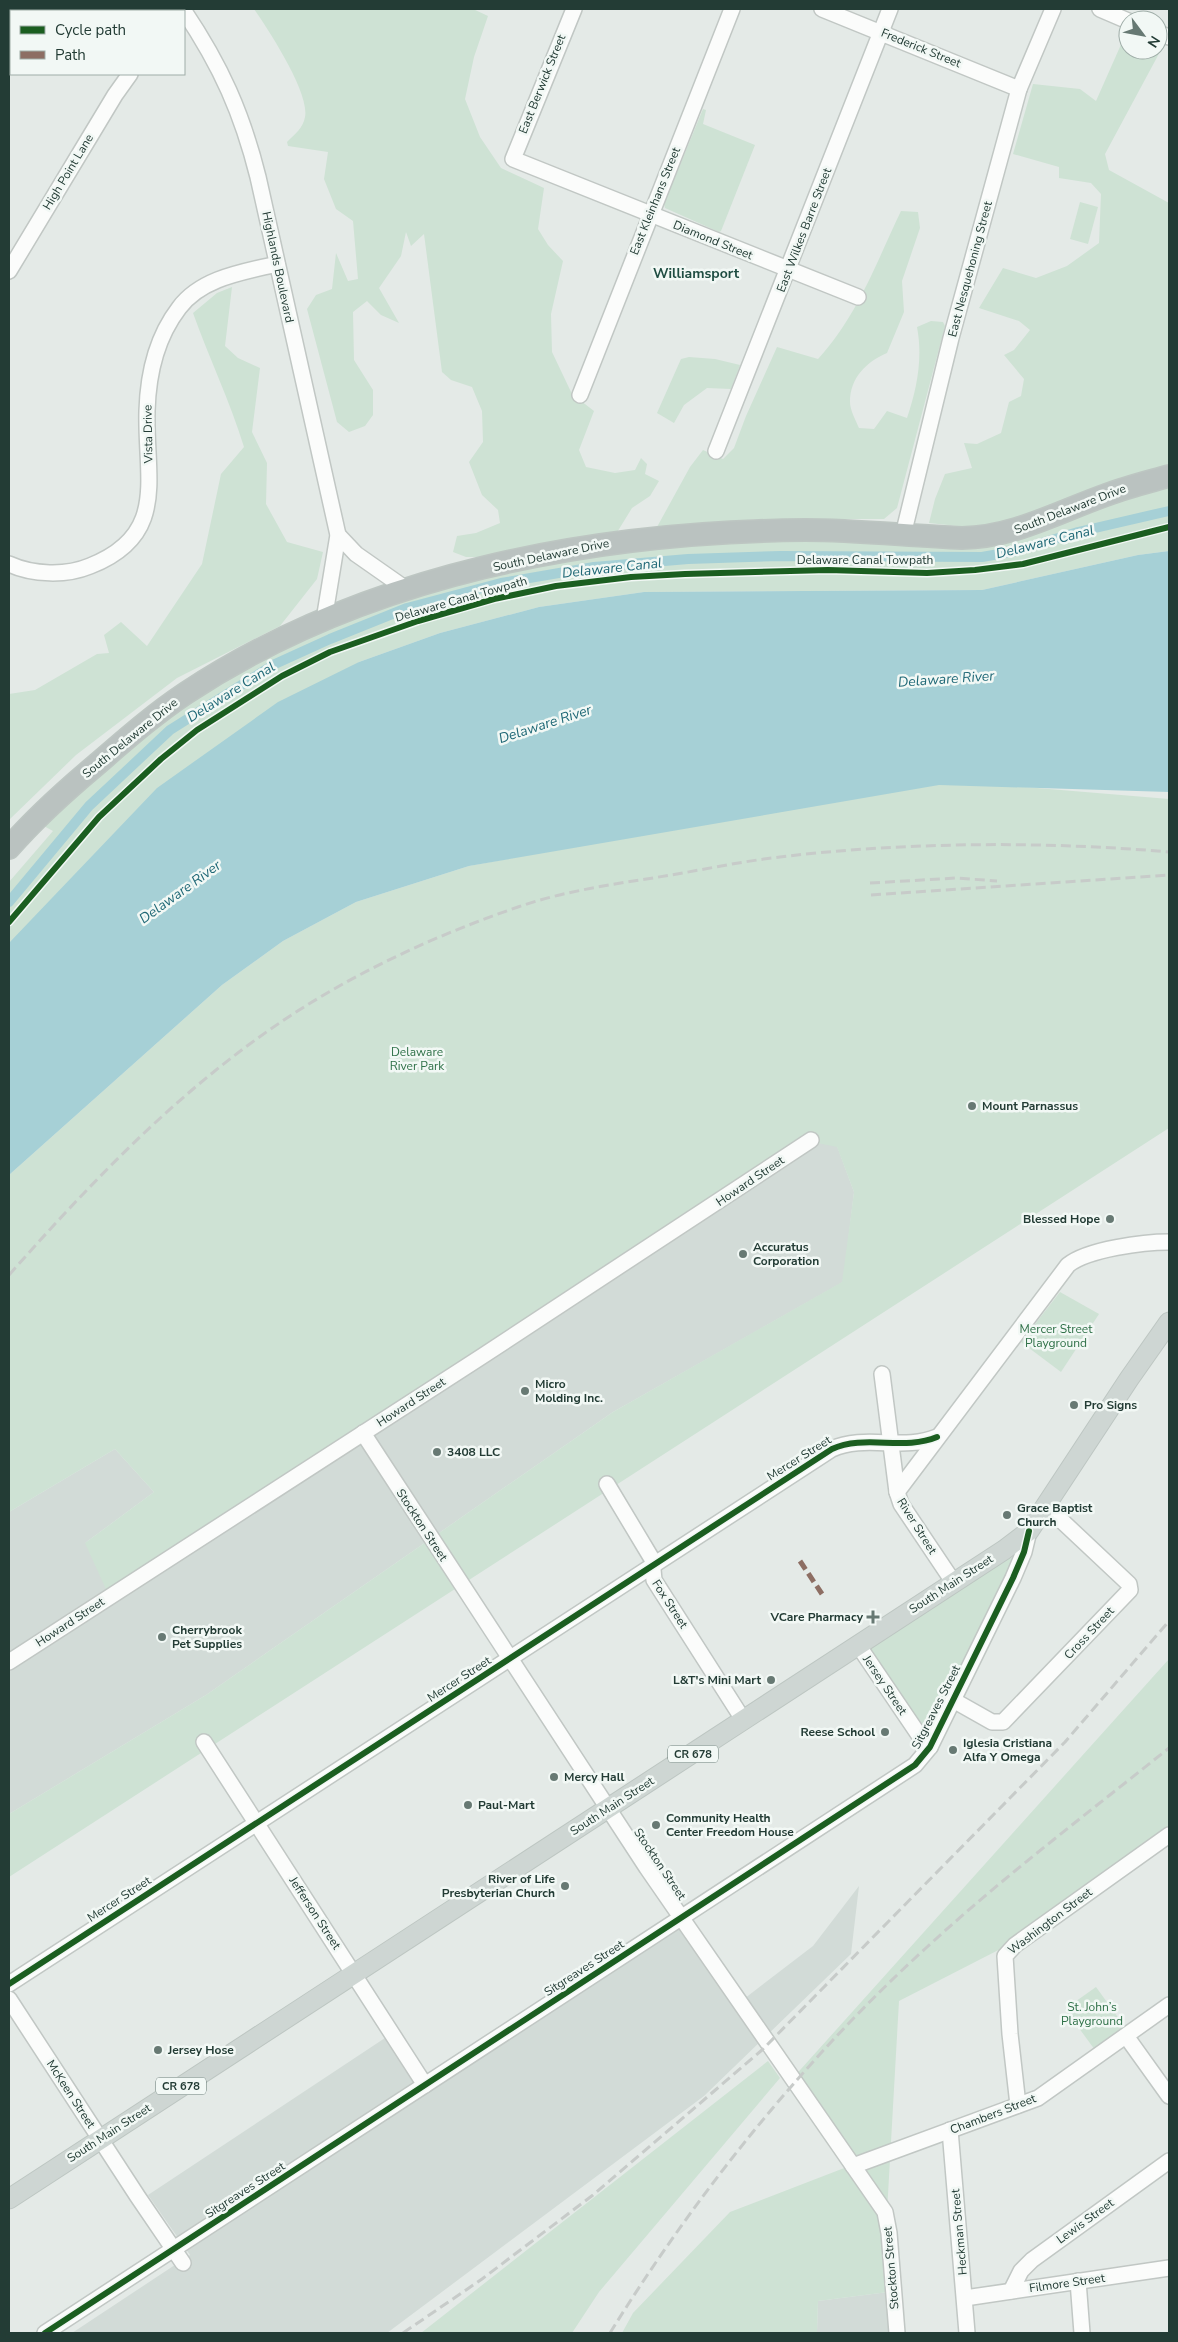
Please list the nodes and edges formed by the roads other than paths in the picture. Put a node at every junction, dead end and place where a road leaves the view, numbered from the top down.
1 (574, 9) edge
2 (732, 9) edge
3 (822, 9) edge
4 (890, 9) edge
5 (1053, 9) edge
6 (1100, 9) edge
7 (1118, 17) edge
8 (188, 28) edge
9 (881, 32) junction
10 (129, 75) edge
11 (1019, 88) junction
12 (513, 159) joint
13 (649, 214) junction
14 (277, 264) junction
15 (789, 269) junction
16 (9, 271) edge
17 (858, 297) dead end
18 (580, 395) dead end
19 (716, 451) dead end
20 (1169, 476) edge
21 (338, 535) junction
22 (903, 535) junction
23 (9, 564) edge
24 (406, 589) junction
25 (324, 620) junction
26 (9, 848) edge
27 (811, 1140) dead end
28 (1169, 1242) edge
29 (1169, 1322) edge
30 (882, 1374) dead end
31 (363, 1433) junction
32 (937, 1437) junction
33 (890, 1442) junction
34 (607, 1484) dead end
35 (896, 1492) junction
36 (1046, 1506) junction
37 (1029, 1531) junction
38 (653, 1564) junction
39 (954, 1583) junction
40 (858, 1645) junction
41 (509, 1660) junction
42 (9, 1662) edge
43 (953, 1700) junction
44 (744, 1721) junction
45 (204, 1742) dead end
46 (930, 1748) junction
47 (609, 1808) junction
48 (257, 1823) junction
49 (1169, 1835) edge
50 (683, 1917) junction
51 (355, 1975) junction
52 (9, 1984) edge
53 (9, 1998) edge
54 (1169, 2005) edge
55 (1126, 2036) junction
56 (425, 2085) junction
57 (1169, 2096) edge
58 (1018, 2105) junction
59 (950, 2130) junction
60 (100, 2139) junction
61 (1169, 2161) edge
62 (854, 2166) junction
63 (9, 2199) edge
64 (174, 2250) junction
65 (183, 2263) dead end
66 (1169, 2268) edge
67 (1078, 2281) junction
68 (1011, 2291) junction
69 (965, 2298) junction
70 (45, 2333) edge
71 (897, 2333) edge
72 (968, 2333) edge
73 (1082, 2333) edge

1 - 12 street, East Berwick Street
2 - 13 street, East Kleinhans Street
3 - 9 street, Frederick Street
4 - 9 street, East Wilkes Barre Street
5 - 11 street, East Nesquehoning Street
6 - 7 street
8 - 14 street, Highlands Boulevard
9 - 11 street, Frederick Street
9 - 15 street, East Wilkes Barre Street
10 - 16 street, High Point Lane
11 - 22 street, East Nesquehoning Street
12 - 13 street, Diamond Street
13 - 15 street, Diamond Street
13 - 18 street, East Kleinhans Street
14 - 21 street, Highlands Boulevard
14 - 23 street, Vista Drive
15 - 17 street, Diamond Street
15 - 19 street, East Wilkes Barre Street
20 - 22 highway, South Delaware Drive
21 - 24 street
21 - 25 street, Highlands Boulevard
22 - 24 highway, South Delaware Drive
24 - 25 highway, South Delaware Drive
25 - 26 highway, South Delaware Drive
27 - 31 street, Howard Street
28 - 32 street
29 - 36 main road, South Main Street
30 - 33 street, River Street
31 - 41 street, Stockton Street
31 - 42 street, Howard Street
32 - 33 street, Mercer Street
32 - 35 street
33 - 35 street, River Street
33 - 38 street, Mercer Street
34 - 38 street, Fox Street
35 - 39 street, River Street
36 - 37 main road, South Main Street
36 - 43 street, Cross Street
37 - 39 main road, South Main Street / CR 678
37 - 43 street, Sitgreaves Street
38 - 41 street, Mercer Street
38 - 44 street, Fox Street
39 - 40 main road, South Main Street / CR 678
40 - 44 main road, South Main Street / CR 678
40 - 46 street, Jersey Street
41 - 47 street, Stockton Street
41 - 48 street, Mercer Street
43 - 46 street, Sitgreaves Street
44 - 47 main road, South Main Street / CR 678
45 - 48 street, Jefferson Street
46 - 50 street, Sitgreaves Street
47 - 50 street, Stockton Street
47 - 51 main road, South Main Street / CR 678
48 - 51 street, Jefferson Street
48 - 52 street, Mercer Street
49 - 58 street, Washington Street
50 - 56 street, Sitgreaves Street
50 - 62 street, Stockton Street
51 - 56 street, Jefferson Street
51 - 60 main road, South Main Street / CR 678
53 - 60 street, McKeen Street
54 - 55 street, Chambers Street
55 - 57 street
55 - 58 street, Chambers Street
56 - 64 street, Sitgreaves Street
58 - 59 street, Chambers Street
59 - 62 street, Chambers Street
59 - 69 street, Heckman Street
60 - 63 main road, South Main Street / CR 678
60 - 64 street, McKeen Street
61 - 68 street, Lewis Street
62 - 71 street, Stockton Street
64 - 65 street, McKeen Street
64 - 70 street, Sitgreaves Street
66 - 67 street, Filmore Street
67 - 68 street, Filmore Street
67 - 73 street
68 - 69 street, Filmore Street
69 - 72 street, Heckman Street

